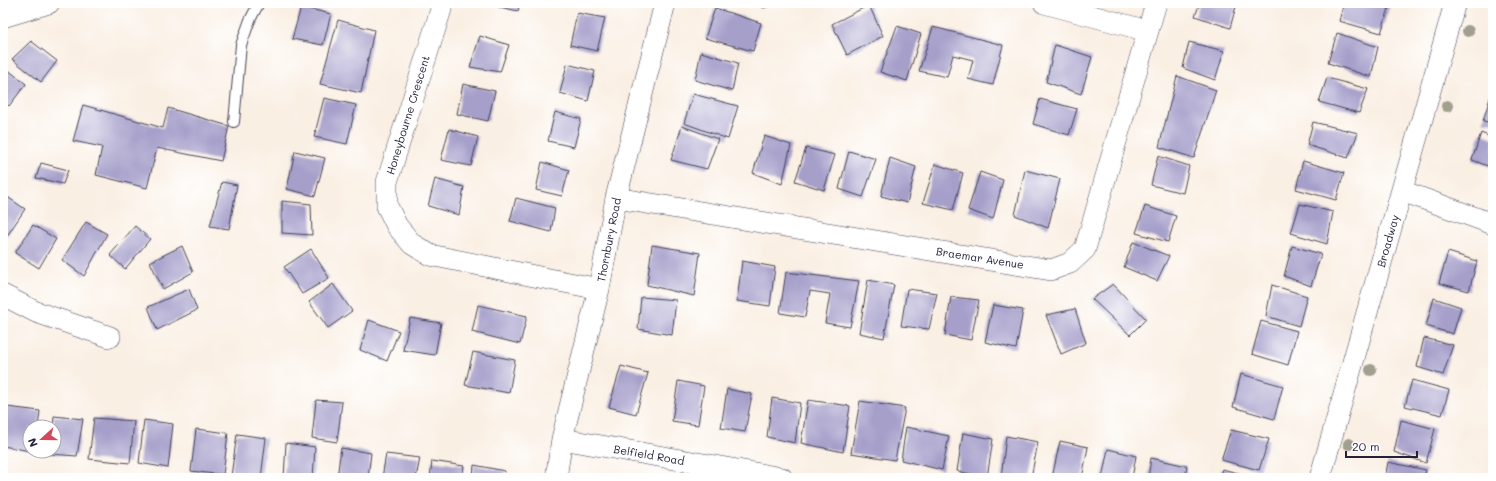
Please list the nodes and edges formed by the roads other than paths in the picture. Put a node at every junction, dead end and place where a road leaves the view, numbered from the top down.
1 (49, 3) edge
2 (259, 3) edge
3 (443, 3) edge
4 (665, 3) edge
5 (1044, 3) edge
6 (1156, 3) edge
7 (1455, 3) edge
8 (3, 17) edge
9 (1148, 31) junction
10 (234, 122) dead end
11 (1402, 191) junction
12 (616, 198) junction
13 (1493, 224) edge
14 (599, 289) junction
15 (3, 295) edge
16 (110, 337) dead end
17 (562, 439) junction
18 (556, 478) edge
19 (782, 478) edge
20 (1320, 478) edge

1 - 8 street
2 - 10 lane
3 - 14 street, Honeybourne Crescent
4 - 12 street, Thornbury Road
5 - 9 street
6 - 9 street, Braemar Avenue
7 - 11 street, Broadway
9 - 12 street, Braemar Avenue
11 - 13 street
11 - 20 street, Broadway
12 - 14 street, Thornbury Road
14 - 17 street, Thornbury Road
15 - 16 street
17 - 18 street, Thornbury Road
17 - 19 street, Belfield Road

